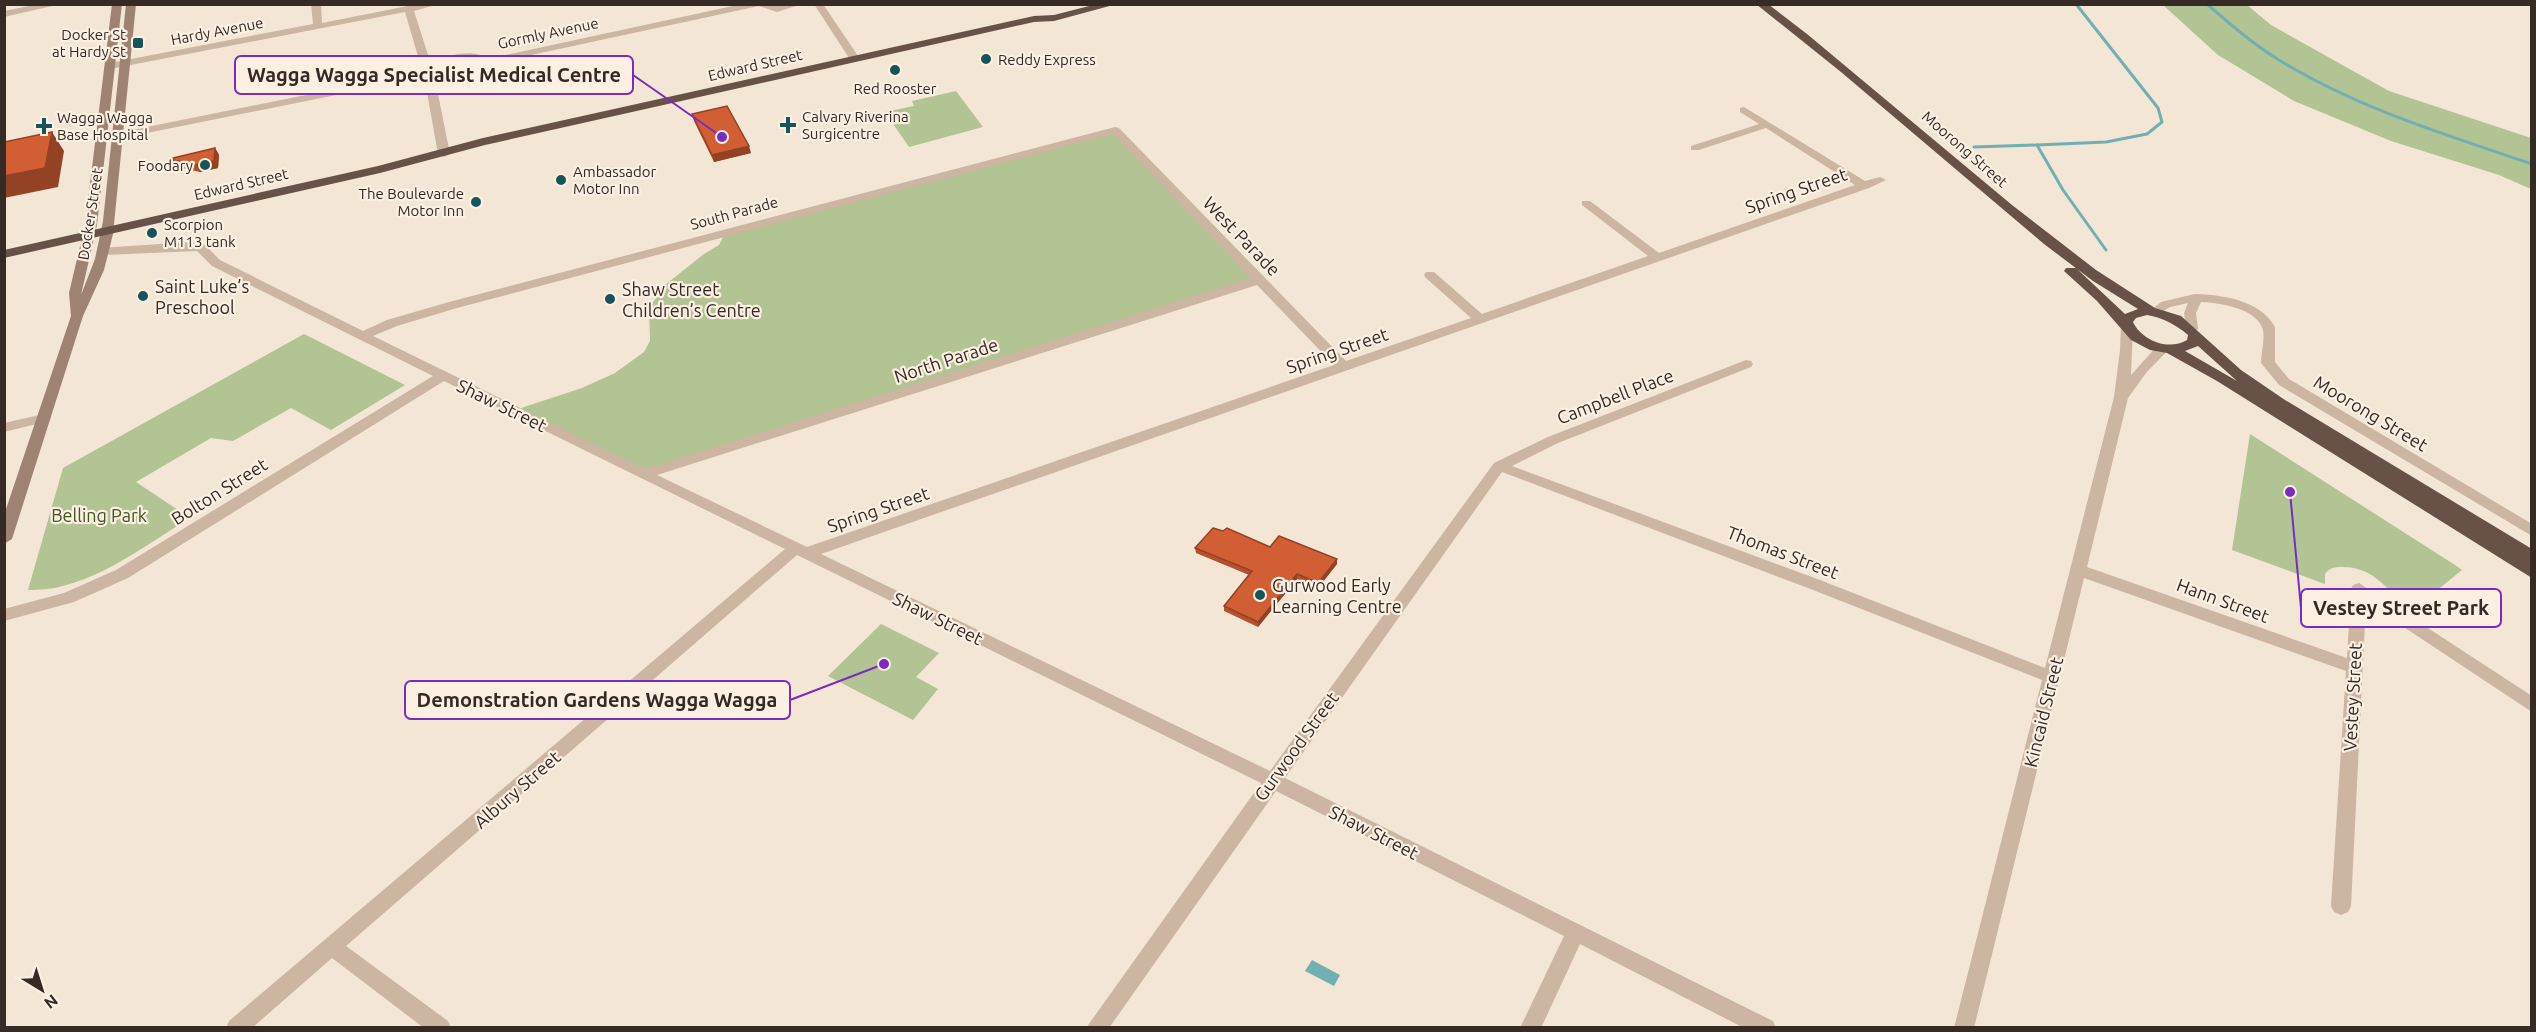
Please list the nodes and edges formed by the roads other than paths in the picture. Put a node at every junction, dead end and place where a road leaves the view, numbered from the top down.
1 (57, 4) edge
2 (117, 4) edge
3 (316, 4) edge
4 (435, 4) edge
5 (759, 4) edge
6 (798, 4) edge
7 (818, 4) edge
8 (1112, 4) edge
9 (1746, 4) edge
10 (1761, 4) edge
11 (132, 5) edge
12 (1084, 5) edge
13 (409, 9) junction
14 (5, 11) edge
15 (1034, 19) junction
16 (318, 27) junction
17 (855, 59) junction
18 (485, 62) junction
19 (124, 63) junction
20 (426, 65) junction
21 (110, 66) junction
22 (430, 82) junction
23 (369, 85) junction
24 (1744, 110) dead end
25 (1766, 124) junction
26 (1115, 130) joint
27 (117, 135) junction
28 (1695, 148) dead end
29 (444, 151) junction
30 (1880, 180) dead end
31 (1865, 186) junction
32 (1586, 203) dead end
33 (108, 227) junction
34 (90, 230) junction
35 (4, 244) edge
36 (104, 251) junction
37 (4, 255) edge
38 (1658, 258) junction
39 (1430, 274) dead end
40 (1259, 280) junction
41 (2196, 300) junction
42 (2154, 312) junction
43 (76, 316) junction
44 (1480, 319) junction
45 (2127, 325) junction
46 (2193, 332) junction
47 (364, 335) junction
48 (2166, 348) junction
49 (1746, 364) dead end
50 (1344, 367) junction
51 (443, 376) junction
52 (2121, 397) junction
53 (44, 418) junction
54 (4, 428) edge
55 (1499, 466) junction
56 (644, 474) junction
57 (2532, 531) edge
58 (4, 539) edge
59 (801, 551) junction
60 (2532, 557) edge
61 (2079, 570) junction
62 (2532, 572) edge
63 (4, 615) edge
64 (2354, 668) junction
65 (2052, 678) junction
66 (2532, 705) edge
67 (1272, 780) junction
68 (2341, 906) dead end
69 (1575, 934) junction
70 (332, 947) junction
71 (236, 1028) edge
72 (441, 1028) edge
73 (1096, 1028) edge
74 (1530, 1028) edge
75 (1766, 1028) edge
76 (1964, 1028) edge

1 - 14 street
2 - 21 main road, Docker Street
3 - 16 street
4 - 13 street, Hardy Avenue
5 - 6 street, Gormly Avenue
5 - 18 street, Gormly Avenue
7 - 17 street
8 - 15 highway, Edward Street
9 - 45 highway, Moorong Street
10 - 42 highway, Moorong Street
11 - 19 main road, Docker Street
12 - 15 highway, Edward Street
13 - 16 street, Hardy Avenue
13 - 20 street
15 - 17 highway, Edward Street
16 - 19 street, Hardy Avenue
17 - 29 highway, Edward Street
18 - 20 street, Gormly Avenue
18 - 22 street, Gormly Avenue
19 - 21 street, Hardy Avenue
19 - 27 main road, Docker Street
20 - 23 street, Gormly Avenue
21 - 34 main road, Docker Street
22 - 23 street, Gormly Avenue
22 - 29 street
23 - 27 street, Gormly Avenue
24 - 25 street
25 - 28 street
25 - 31 street
26 - 40 street, West Parade
26 - 47 street, South Parade
27 - 33 main road, Docker Street
29 - 33 highway, Edward Street
30 - 31 street, Spring Street
31 - 38 street, Spring Street
32 - 38 street
33 - 34 highway, Edward Street
33 - 36 main road, Docker Street
34 - 35 highway, Edward Street
34 - 37 highway, Edward Street
34 - 43 main road, Docker Street
36 - 43 main road, Docker Street
36 - 47 street, Shaw Street
38 - 44 street, Spring Street
39 - 44 street
40 - 50 street, West Parade
40 - 56 street, North Parade
41 - 42 street, Moorong Street
41 - 46 street
41 - 57 street, Moorong Street
42 - 45 highway
42 - 46 highway
43 - 53 main road, Docker Street
44 - 50 street, Spring Street
45 - 48 highway, Moorong Street
45 - 52 street, Kincaid Street
46 - 48 highway
46 - 60 highway
47 - 51 street, Shaw Street
48 - 52 street, Kincaid Street
48 - 62 highway
49 - 55 street, Campbell Place
50 - 59 street, Spring Street
51 - 56 street, Shaw Street
51 - 63 street, Bolton Street
52 - 61 street, Kincaid Street
53 - 54 street
53 - 58 main road, Docker Street
55 - 65 street, Thomas Street
55 - 67 street, Gurwood Street
56 - 59 street, Shaw Street
59 - 67 street, Shaw Street
59 - 70 street, Albury Street
61 - 64 street, Hann Street
61 - 65 street, Kincaid Street
64 - 66 street, Vestey Street
64 - 68 street, Vestey Street
65 - 76 street, Kincaid Street
67 - 69 street, Shaw Street
67 - 73 street, Gurwood Street
69 - 74 street
69 - 75 street, Shaw Street
70 - 71 street, Albury Street
70 - 72 street

